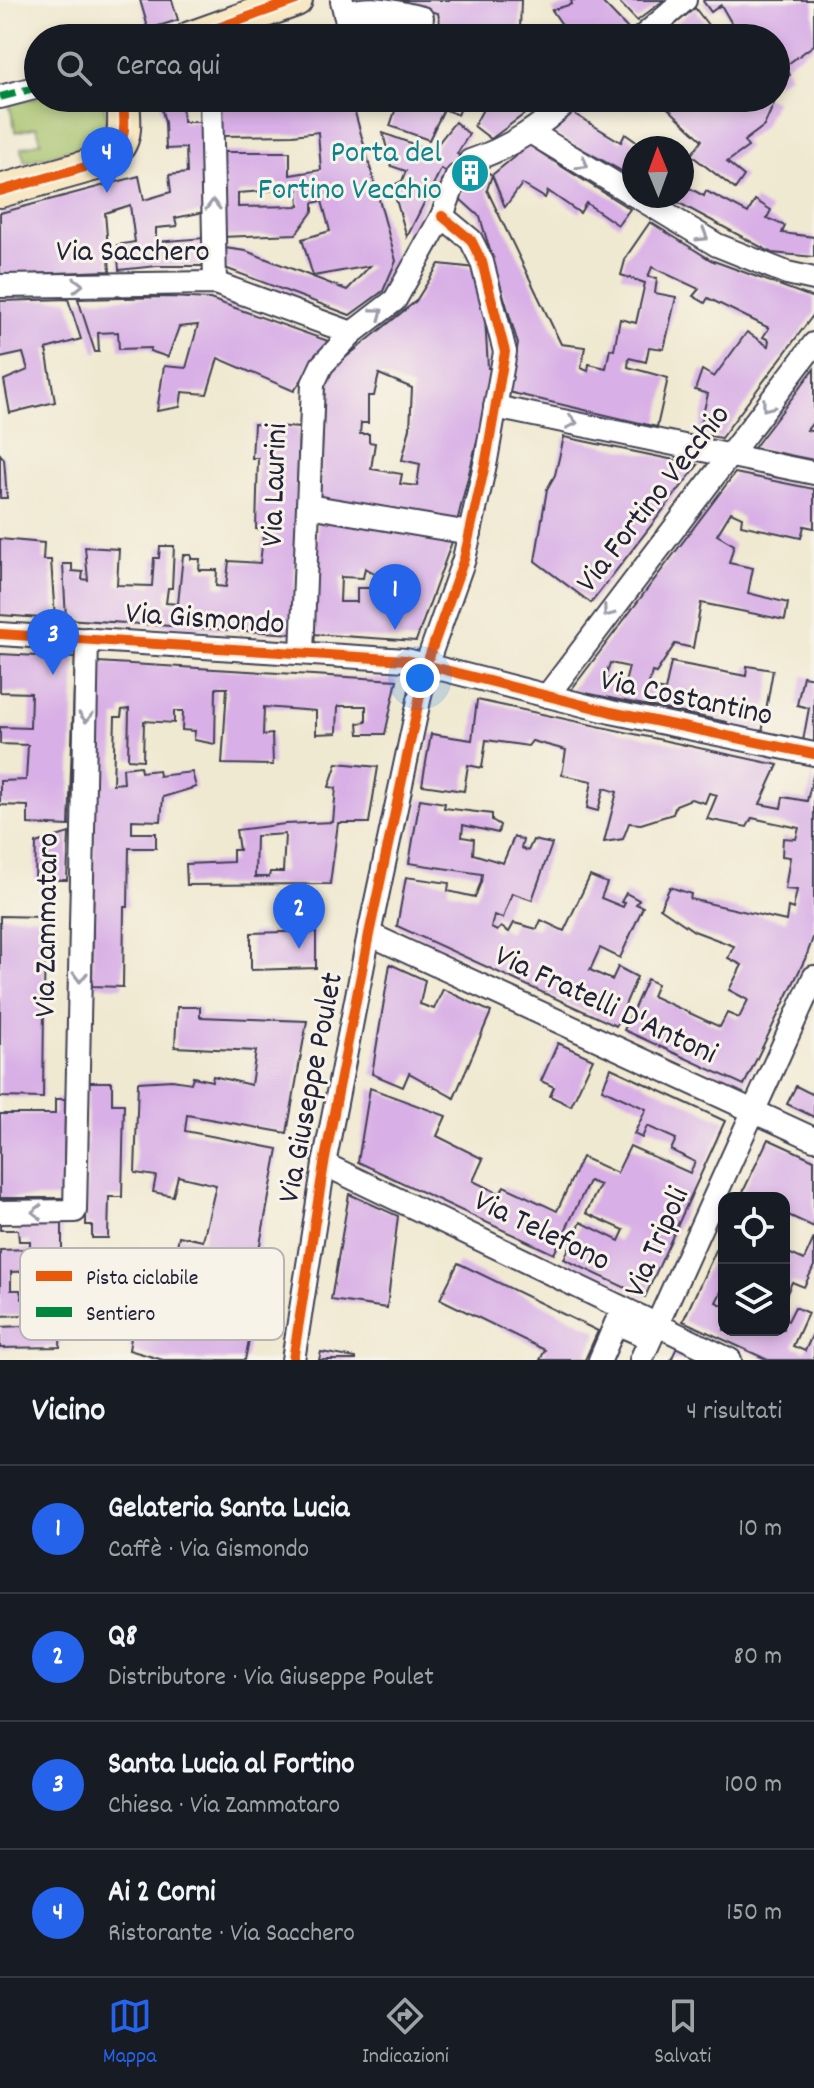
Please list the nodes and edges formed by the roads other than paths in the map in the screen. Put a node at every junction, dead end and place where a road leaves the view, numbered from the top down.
1 (296, 0) edge
2 (685, 0) edge
3 (343, 7) edge
4 (422, 18) dead end
5 (232, 24) edge
6 (657, 24) edge
7 (24, 91) edge
8 (0, 97) edge
9 (124, 112) edge
10 (211, 112) edge
11 (556, 112) edge
12 (532, 133) junction
13 (622, 187) edge
14 (0, 191) edge
15 (656, 208) edge
16 (442, 216) junction
17 (814, 279) edge
18 (215, 283) junction
19 (0, 286) edge
20 (352, 333) junction
21 (814, 344) edge
22 (495, 407) junction
23 (730, 456) junction
24 (814, 473) edge
25 (308, 506) junction
26 (462, 532) junction
27 (0, 634) edge
28 (87, 639) junction
29 (302, 653) junction
30 (416, 661) junction
31 (547, 696) junction
32 (814, 754) edge
33 (369, 934) junction
34 (814, 977) edge
35 (754, 1111) junction
36 (814, 1139) edge
37 (324, 1164) junction
38 (0, 1212) edge
39 (654, 1332) junction
40 (293, 1360) edge
41 (600, 1360) edge
42 (641, 1360) edge
43 (730, 1360) edge

1 - 5 main road
2 - 6 street
3 - 4 street
7 - 8 street
9 - 14 main road
18 -> 10 street
11 - 12 street
12 -> 13 street
12 - 16 street
15 -> 17 street
20 -> 16 street
16 - 22 street
19 -> 18 street, Via Sacchero
18 - 20 street, Via Sacchero
20 - 25 street, Via Laurini
21 -> 23 street, Via Fortino Vecchio
22 -> 23 street
22 - 26 street, Via Giuseppe Poulet
23 - 24 street
23 -> 31 street, Via Fortino Vecchio
25 - 26 street
25 - 29 street, Via Laurini
26 - 30 street, Via Giuseppe Poulet
27 - 28 street, Via Gismondo
28 - 29 street, Via Gismondo
28 -> 38 street, Via Zammataro
29 - 30 street, Via Gismondo
30 - 31 street, Via Gismondo
30 - 33 street, Via Giuseppe Poulet
31 - 32 street, Via Costantino
33 - 35 street, Via Fratelli D'Antoni
33 - 37 street, Via Giuseppe Poulet
34 - 35 street, Via Tripoli
35 - 36 street, Via Fratelli D'Antoni
35 - 39 street, Via Tripoli
37 - 39 street, Via Telefono
37 - 40 street, Via Giuseppe Poulet
39 - 41 street
39 - 42 street, Via Tripoli
39 - 43 street, Via Telefono

